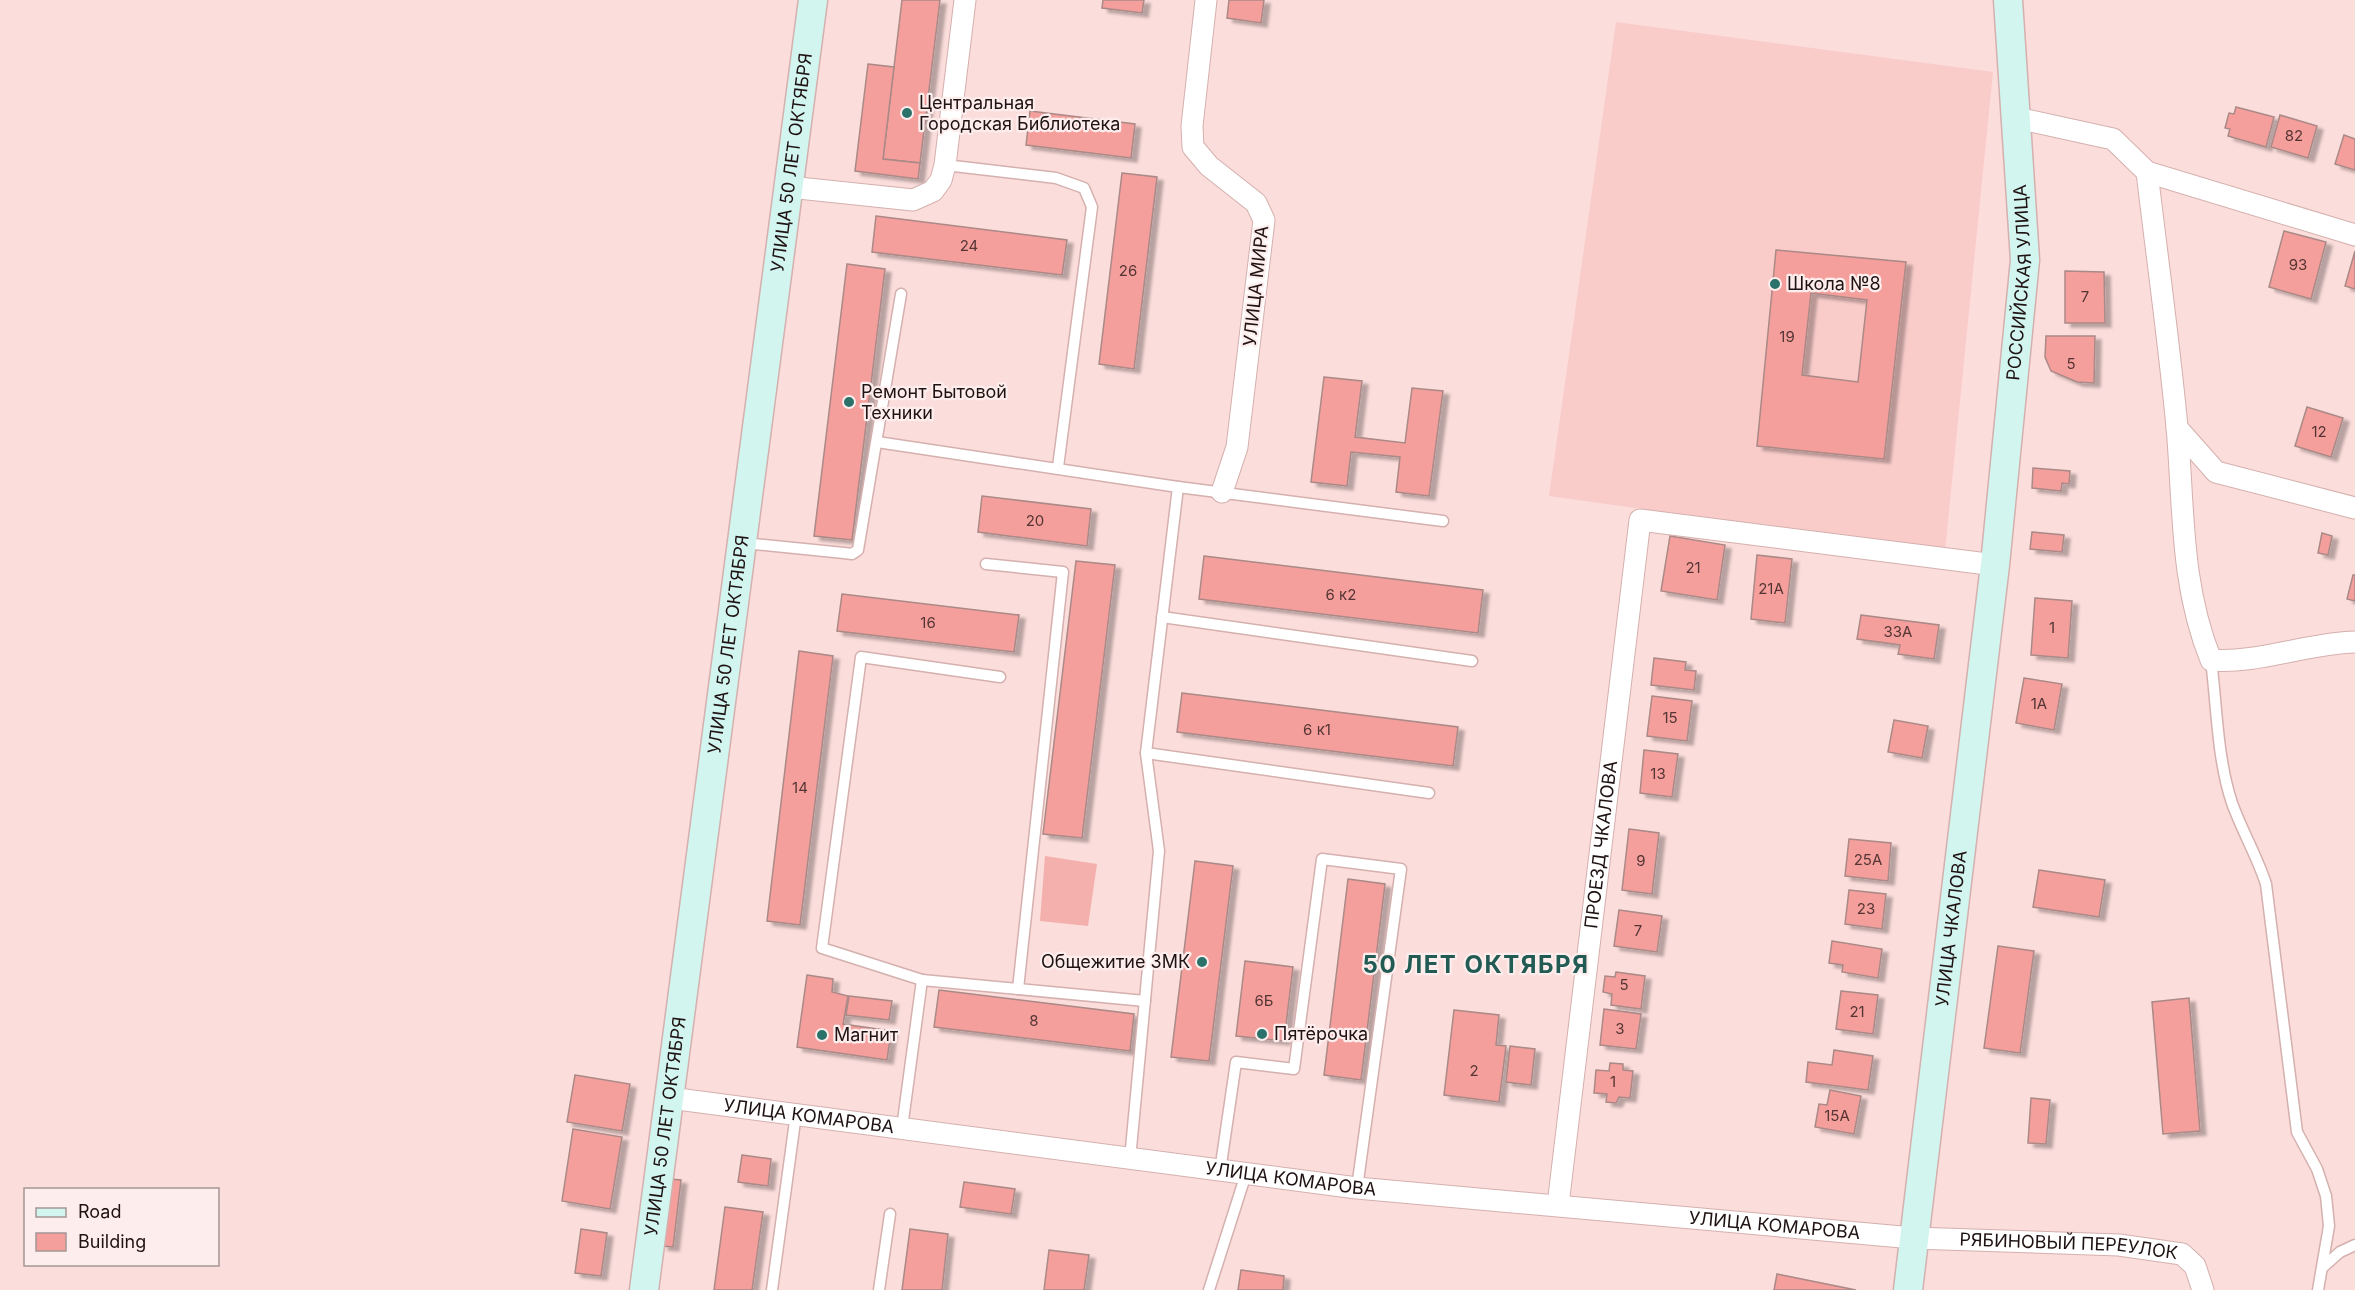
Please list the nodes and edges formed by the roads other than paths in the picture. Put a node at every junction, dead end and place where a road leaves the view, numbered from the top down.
1 (813, 0) edge
2 (965, 0) edge
3 (1206, 0) edge
4 (2008, 0) edge
5 (2017, 118) junction
6 (945, 165) junction
7 (2147, 172) junction
8 (789, 187) junction
9 (2355, 235) edge
10 (901, 294) dead end
11 (2177, 428) junction
12 (877, 441) junction
13 (1058, 467) junction
14 (1178, 487) junction
15 (1222, 492) junction
16 (2355, 508) edge
17 (1443, 521) dead end
18 (742, 542) junction
19 (987, 564) dead end
20 (1995, 565) junction
21 (1162, 616) junction
22 (2353, 645) edge
23 (2211, 660) junction
24 (1472, 661) dead end
25 (1000, 676) dead end
26 (1146, 753) junction
27 (1430, 793) dead end
28 (922, 980) junction
29 (1018, 989) junction
30 (1145, 1000) junction
31 (669, 1098) junction
32 (796, 1114) junction
33 (902, 1128) junction
34 (1130, 1158) junction
35 (1220, 1171) junction
36 (1246, 1174) junction
37 (1357, 1188) junction
38 (1558, 1205) junction
39 (890, 1214) dead end
40 (1912, 1238) junction
41 (2355, 1245) edge
42 (2323, 1267) junction
43 (644, 1290) edge
44 (772, 1290) edge
45 (879, 1290) edge
46 (1209, 1290) edge
47 (1908, 1290) edge
48 (2203, 1290) edge
49 (2318, 1290) edge

1 - 8 street, УЛИЦА 50 ЛЕТ ОКТЯБРЯ
2 - 6 street
3 - 15 street, УЛИЦА МИРА
4 - 5 street, РОССИЙСКАЯ УЛИЦА
5 - 7 street
5 - 20 street, РОССИЙСКАЯ УЛИЦА
6 - 8 street
6 - 13 lane
7 - 9 street
7 - 11 street
8 - 18 street, УЛИЦА 50 ЛЕТ ОКТЯБРЯ
10 - 12 lane
11 - 16 street
11 - 23 street
12 - 13 lane
12 - 18 lane
13 - 14 lane
14 - 15 lane
14 - 21 lane
15 - 17 lane
18 - 31 street, УЛИЦА 50 ЛЕТ ОКТЯБРЯ
19 - 29 lane
20 - 38 street, ПРОЕЗД ЧКАЛОВА
20 - 40 street, УЛИЦА ЧКАЛОВА
21 - 24 lane
21 - 26 lane
22 - 23 street
23 - 42 lane
25 - 28 lane
26 - 27 lane
26 - 30 lane
28 - 29 lane
28 - 33 lane
29 - 30 lane
30 - 34 lane
31 - 32 street, УЛИЦА КОМАРОВА
31 - 43 street, УЛИЦА 50 ЛЕТ ОКТЯБРЯ
32 - 33 street, УЛИЦА КОМАРОВА
32 - 44 lane
33 - 34 street, УЛИЦА КОМАРОВА
34 - 35 street, УЛИЦА КОМАРОВА
35 - 36 street, УЛИЦА КОМАРОВА
35 - 37 lane
36 - 37 street, УЛИЦА КОМАРОВА
36 - 46 lane
37 - 38 street, УЛИЦА КОМАРОВА
38 - 40 street, УЛИЦА КОМАРОВА
39 - 45 lane
40 - 47 street, УЛИЦА ЧКАЛОВА
40 - 48 street, РЯБИНОВЫЙ ПЕРЕУЛОК
41 - 42 lane
42 - 49 lane

